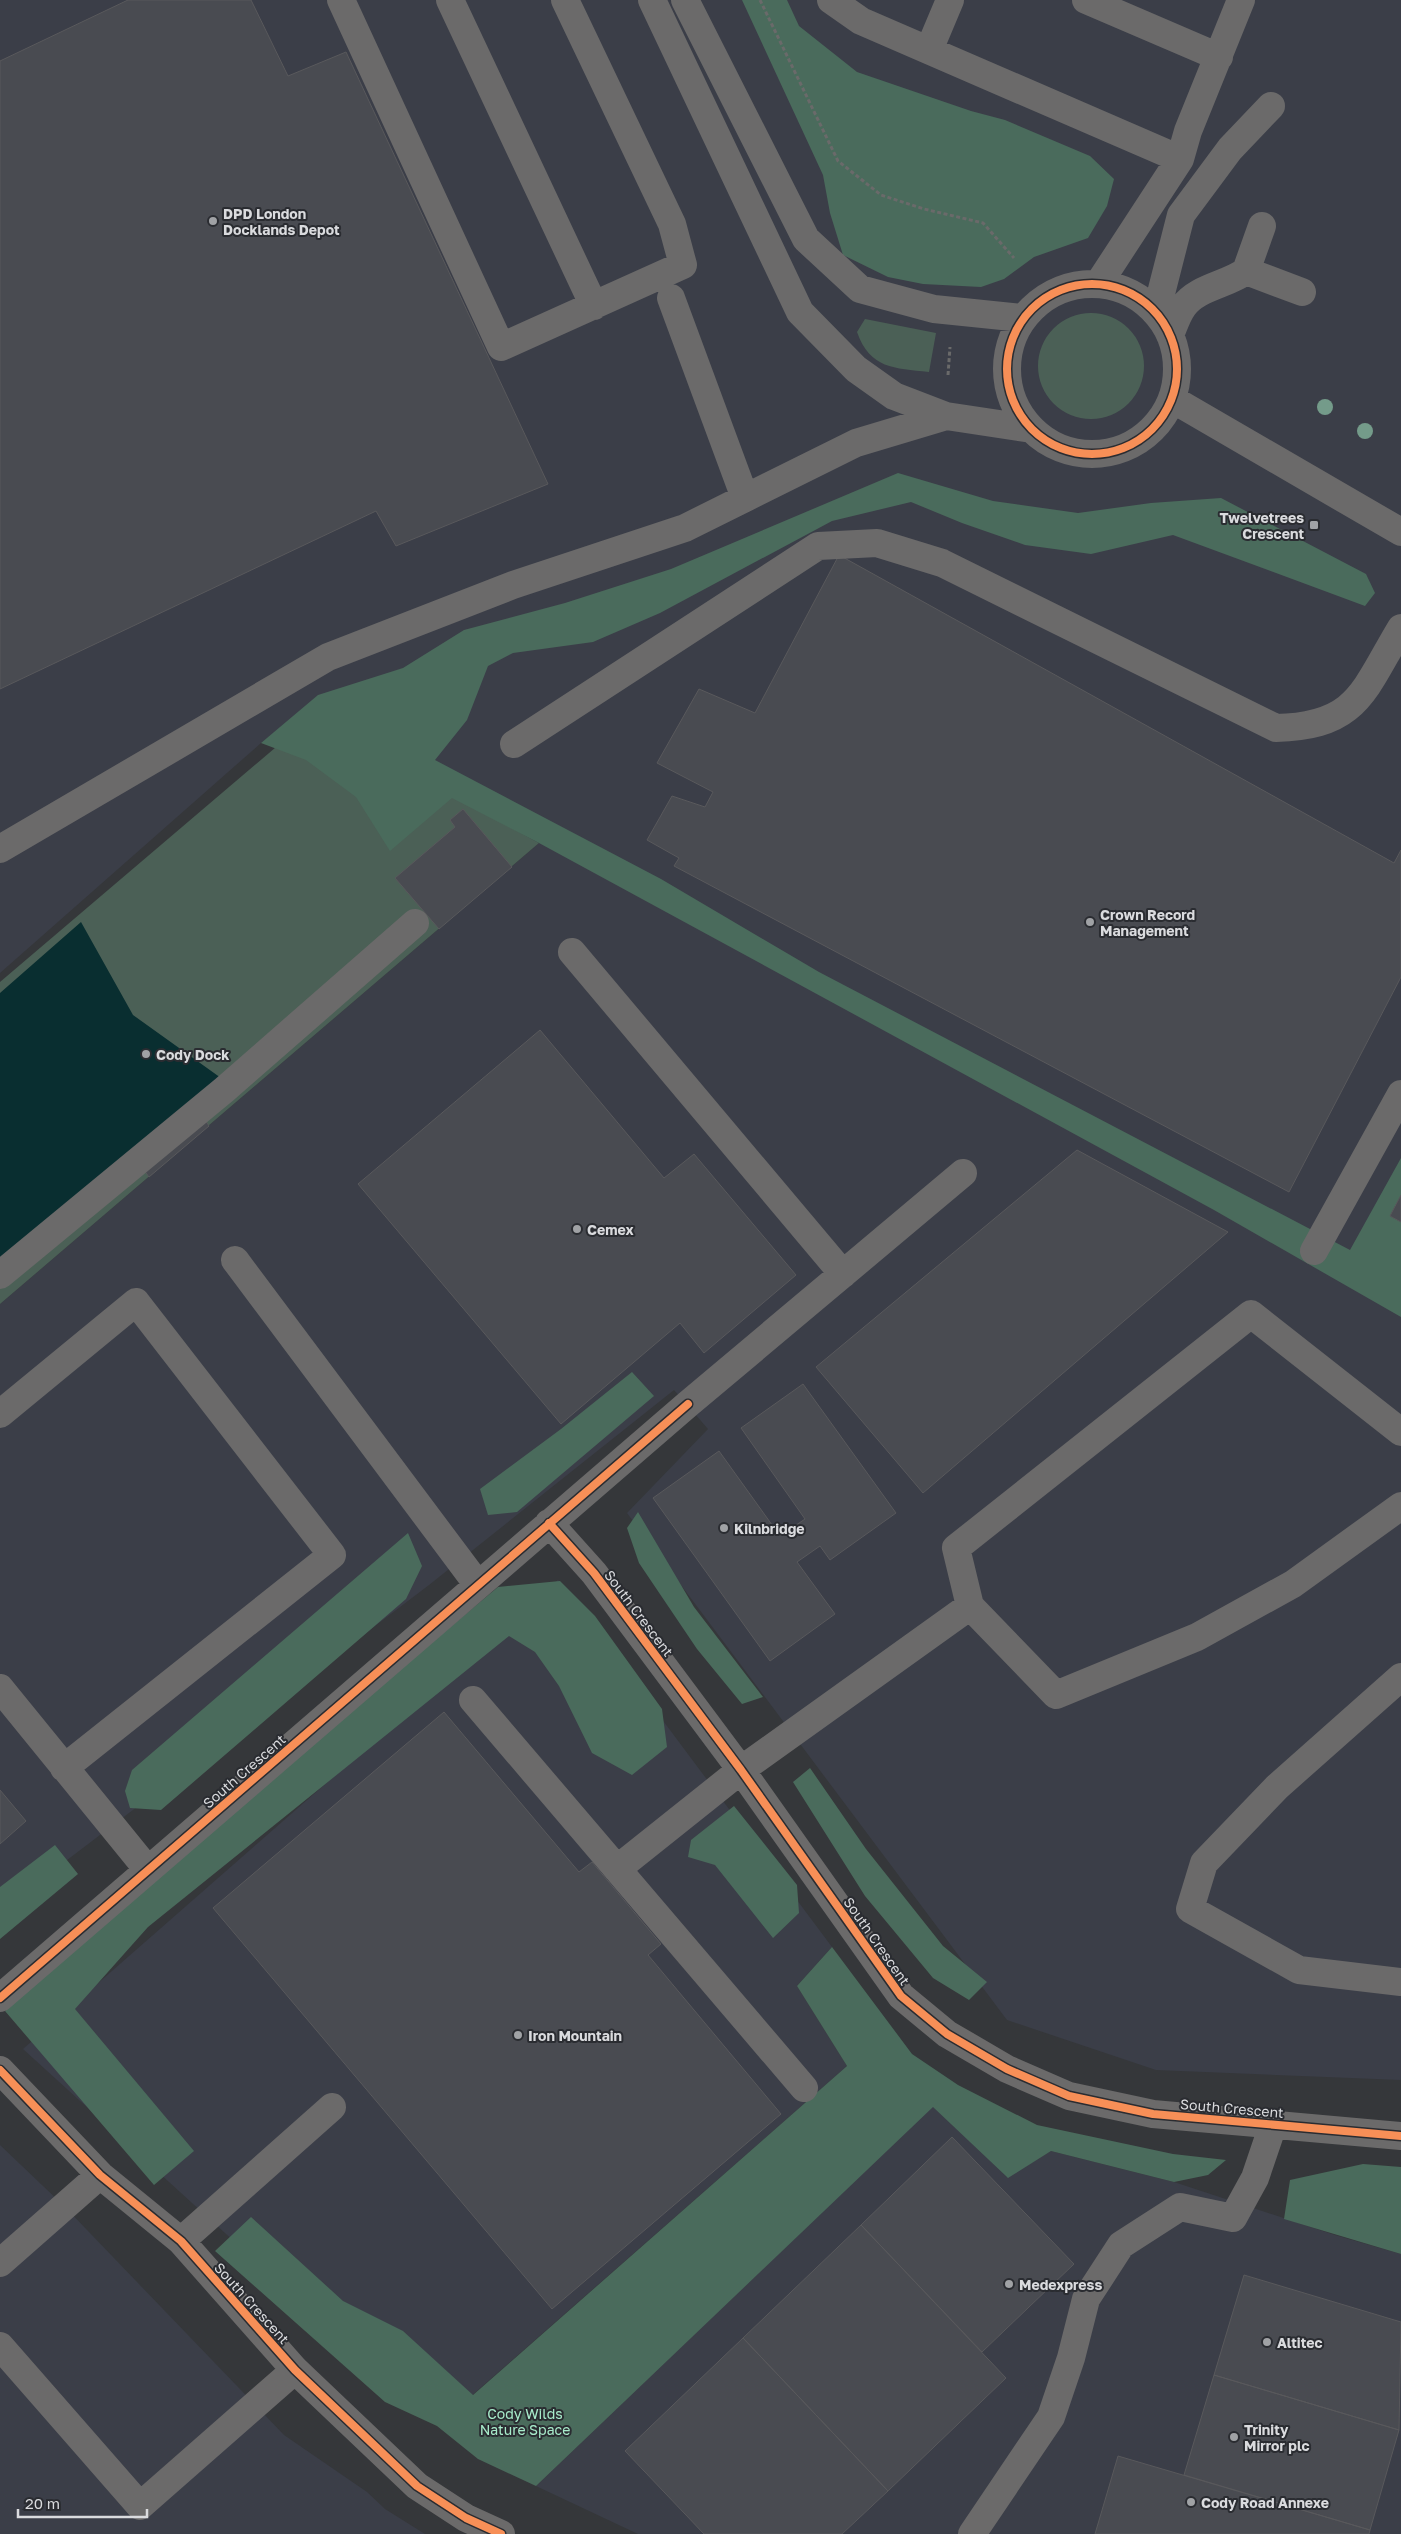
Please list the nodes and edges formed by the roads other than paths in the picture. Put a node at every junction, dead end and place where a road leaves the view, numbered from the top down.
1 (341, 0) edge
2 (450, 0) edge
3 (565, 0) edge
4 (652, 0) edge
5 (685, 0) edge
6 (831, 0) edge
7 (950, 0) edge
8 (1241, 0) edge
9 (1101, 3) edge
10 (929, 50) junction
11 (1219, 58) junction
12 (1271, 106) dead end
13 (1180, 159) junction
14 (1262, 226) dead end
15 (1246, 271) junction
16 (1099, 283) junction
17 (1302, 292) dead end
18 (671, 298) dead end
19 (594, 306) junction
20 (1022, 318) junction
21 (1163, 324) junction
22 (1172, 399) junction
23 (946, 416) junction
24 (1032, 429) junction
25 (745, 498) junction
26 (1401, 532) edge
27 (1401, 628) edge
28 (514, 744) dead end
29 (0, 849) edge
30 (415, 923) dead end
31 (572, 952) dead end
32 (1401, 1094) edge
33 (963, 1173) dead end
34 (1314, 1251) dead end
35 (235, 1260) dead end
36 (843, 1274) junction
37 (0, 1275) edge
38 (0, 1414) edge
39 (1401, 1432) edge
40 (1401, 1506) edge
41 (549, 1523) junction
42 (478, 1585) junction
43 (970, 1606) junction
44 (1401, 1677) edge
45 (0, 1688) edge
46 (473, 1700) dead end
47 (64, 1768) junction
48 (741, 1770) junction
49 (617, 1868) junction
50 (148, 1870) junction
51 (1401, 1982) edge
52 (0, 1998) edge
53 (0, 2070) edge
54 (804, 2088) dead end
55 (332, 2107) dead end
56 (1273, 2125) junction
57 (1401, 2136) edge
58 (100, 2175) junction
59 (181, 2242) junction
60 (0, 2263) edge
61 (0, 2346) edge
62 (295, 2370) junction
63 (501, 2534) edge
64 (972, 2534) edge

1 - 19 street
2 - 19 street
3 - 19 street
4 - 23 street
5 - 20 street
6 - 10 street
7 - 10 street
8 - 11 street
9 - 11 street
10 - 13 street
11 - 13 street
12 - 21 street
13 - 16 street
14 - 15 street
15 - 17 street
15 - 21 street
16 - 20 street
16 - 21 street
18 - 25 street
20 - 24 street
21 - 22 street
22 - 24 street
22 - 26 street
23 - 24 street
23 - 25 street
25 - 29 street
27 - 28 street
30 - 37 street
31 - 36 street
32 - 34 street
33 - 36 street, South Crescent
35 - 42 street
36 - 41 street, South Crescent
38 - 47 street
39 - 43 street
40 - 43 street
41 - 42 street, South Crescent
41 - 48 street, South Crescent
42 - 50 street, South Crescent
43 - 48 street
44 - 51 street
45 - 47 street
46 - 49 street
47 - 50 street
48 - 49 street
48 - 56 street, South Crescent
49 - 54 street
50 - 52 street, South Crescent
53 - 58 street, South Crescent
55 - 59 street
56 - 57 street, South Crescent
56 - 64 street
58 - 59 street, South Crescent
58 - 60 street
59 - 62 street, South Crescent
61 - 62 street
62 - 63 street, South Crescent

